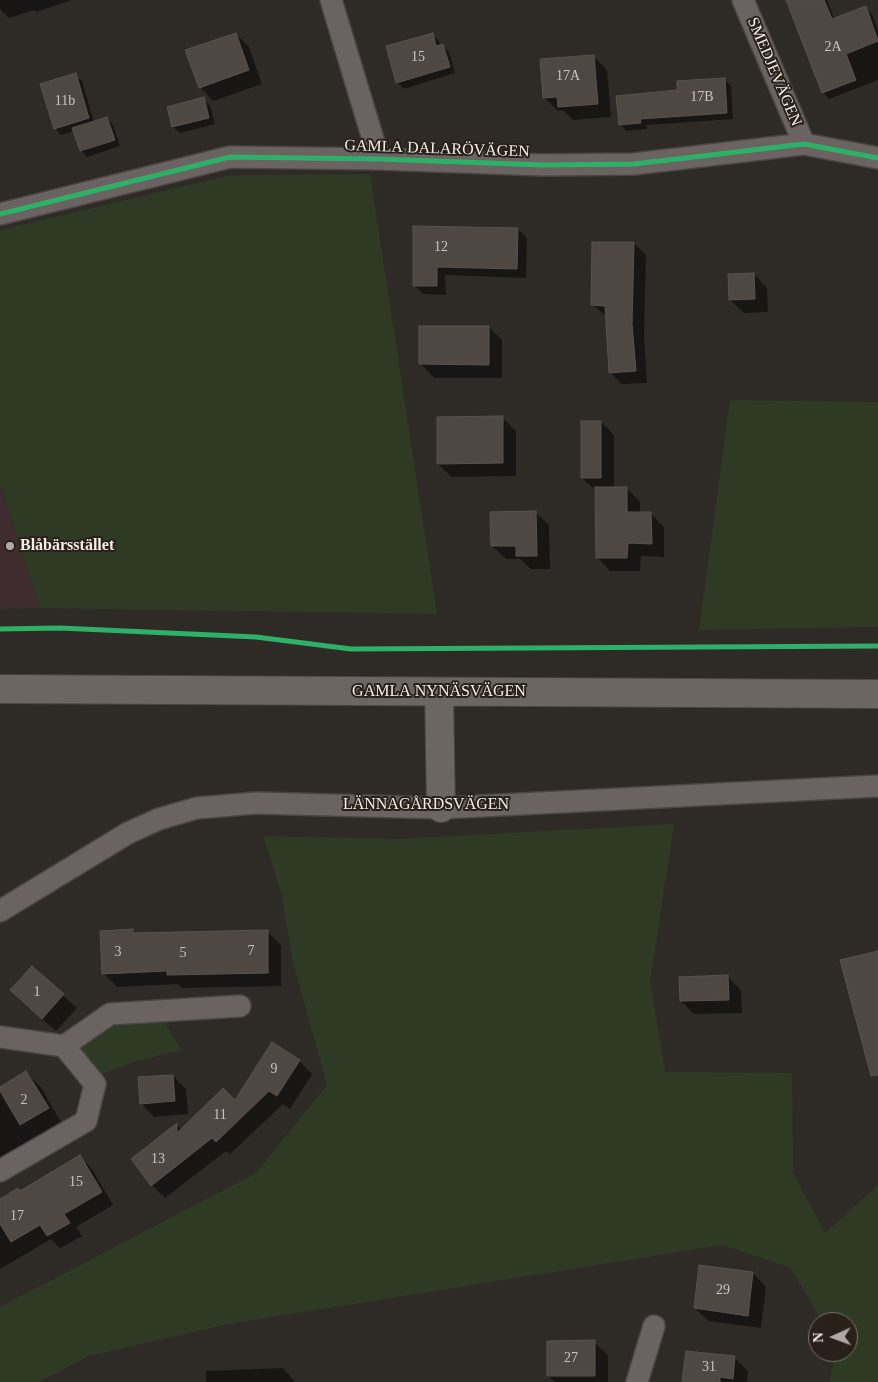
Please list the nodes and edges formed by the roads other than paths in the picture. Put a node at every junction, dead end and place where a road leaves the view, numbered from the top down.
1 (331, 0) edge
2 (743, 0) edge
3 (804, 144) junction
4 (878, 158) edge
5 (379, 159) junction
6 (0, 214) edge
7 (0, 689) edge
8 (439, 692) junction
9 (878, 694) edge
10 (878, 786) edge
11 (441, 808) junction
12 (0, 911) edge
13 (240, 1006) dead end
14 (0, 1037) edge
15 (64, 1046) junction
16 (0, 1171) edge
17 (654, 1326) dead end
18 (637, 1382) edge

1 - 5 street
2 - 3 street, SMEDJEVÄGEN
3 - 4 street, GAMLA DALARÖVÄGEN
3 - 5 street, GAMLA DALARÖVÄGEN
5 - 6 street, GAMLA DALARÖVÄGEN
7 - 8 street, GAMLA NYNÄSVÄGEN
8 - 9 street, GAMLA NYNÄSVÄGEN
8 - 11 street
10 - 11 street, LÄNNAGÅRDSVÄGEN
11 - 12 street, LÄNNAGÅRDSVÄGEN
13 - 15 street
14 - 15 street
15 - 16 street
17 - 18 street

